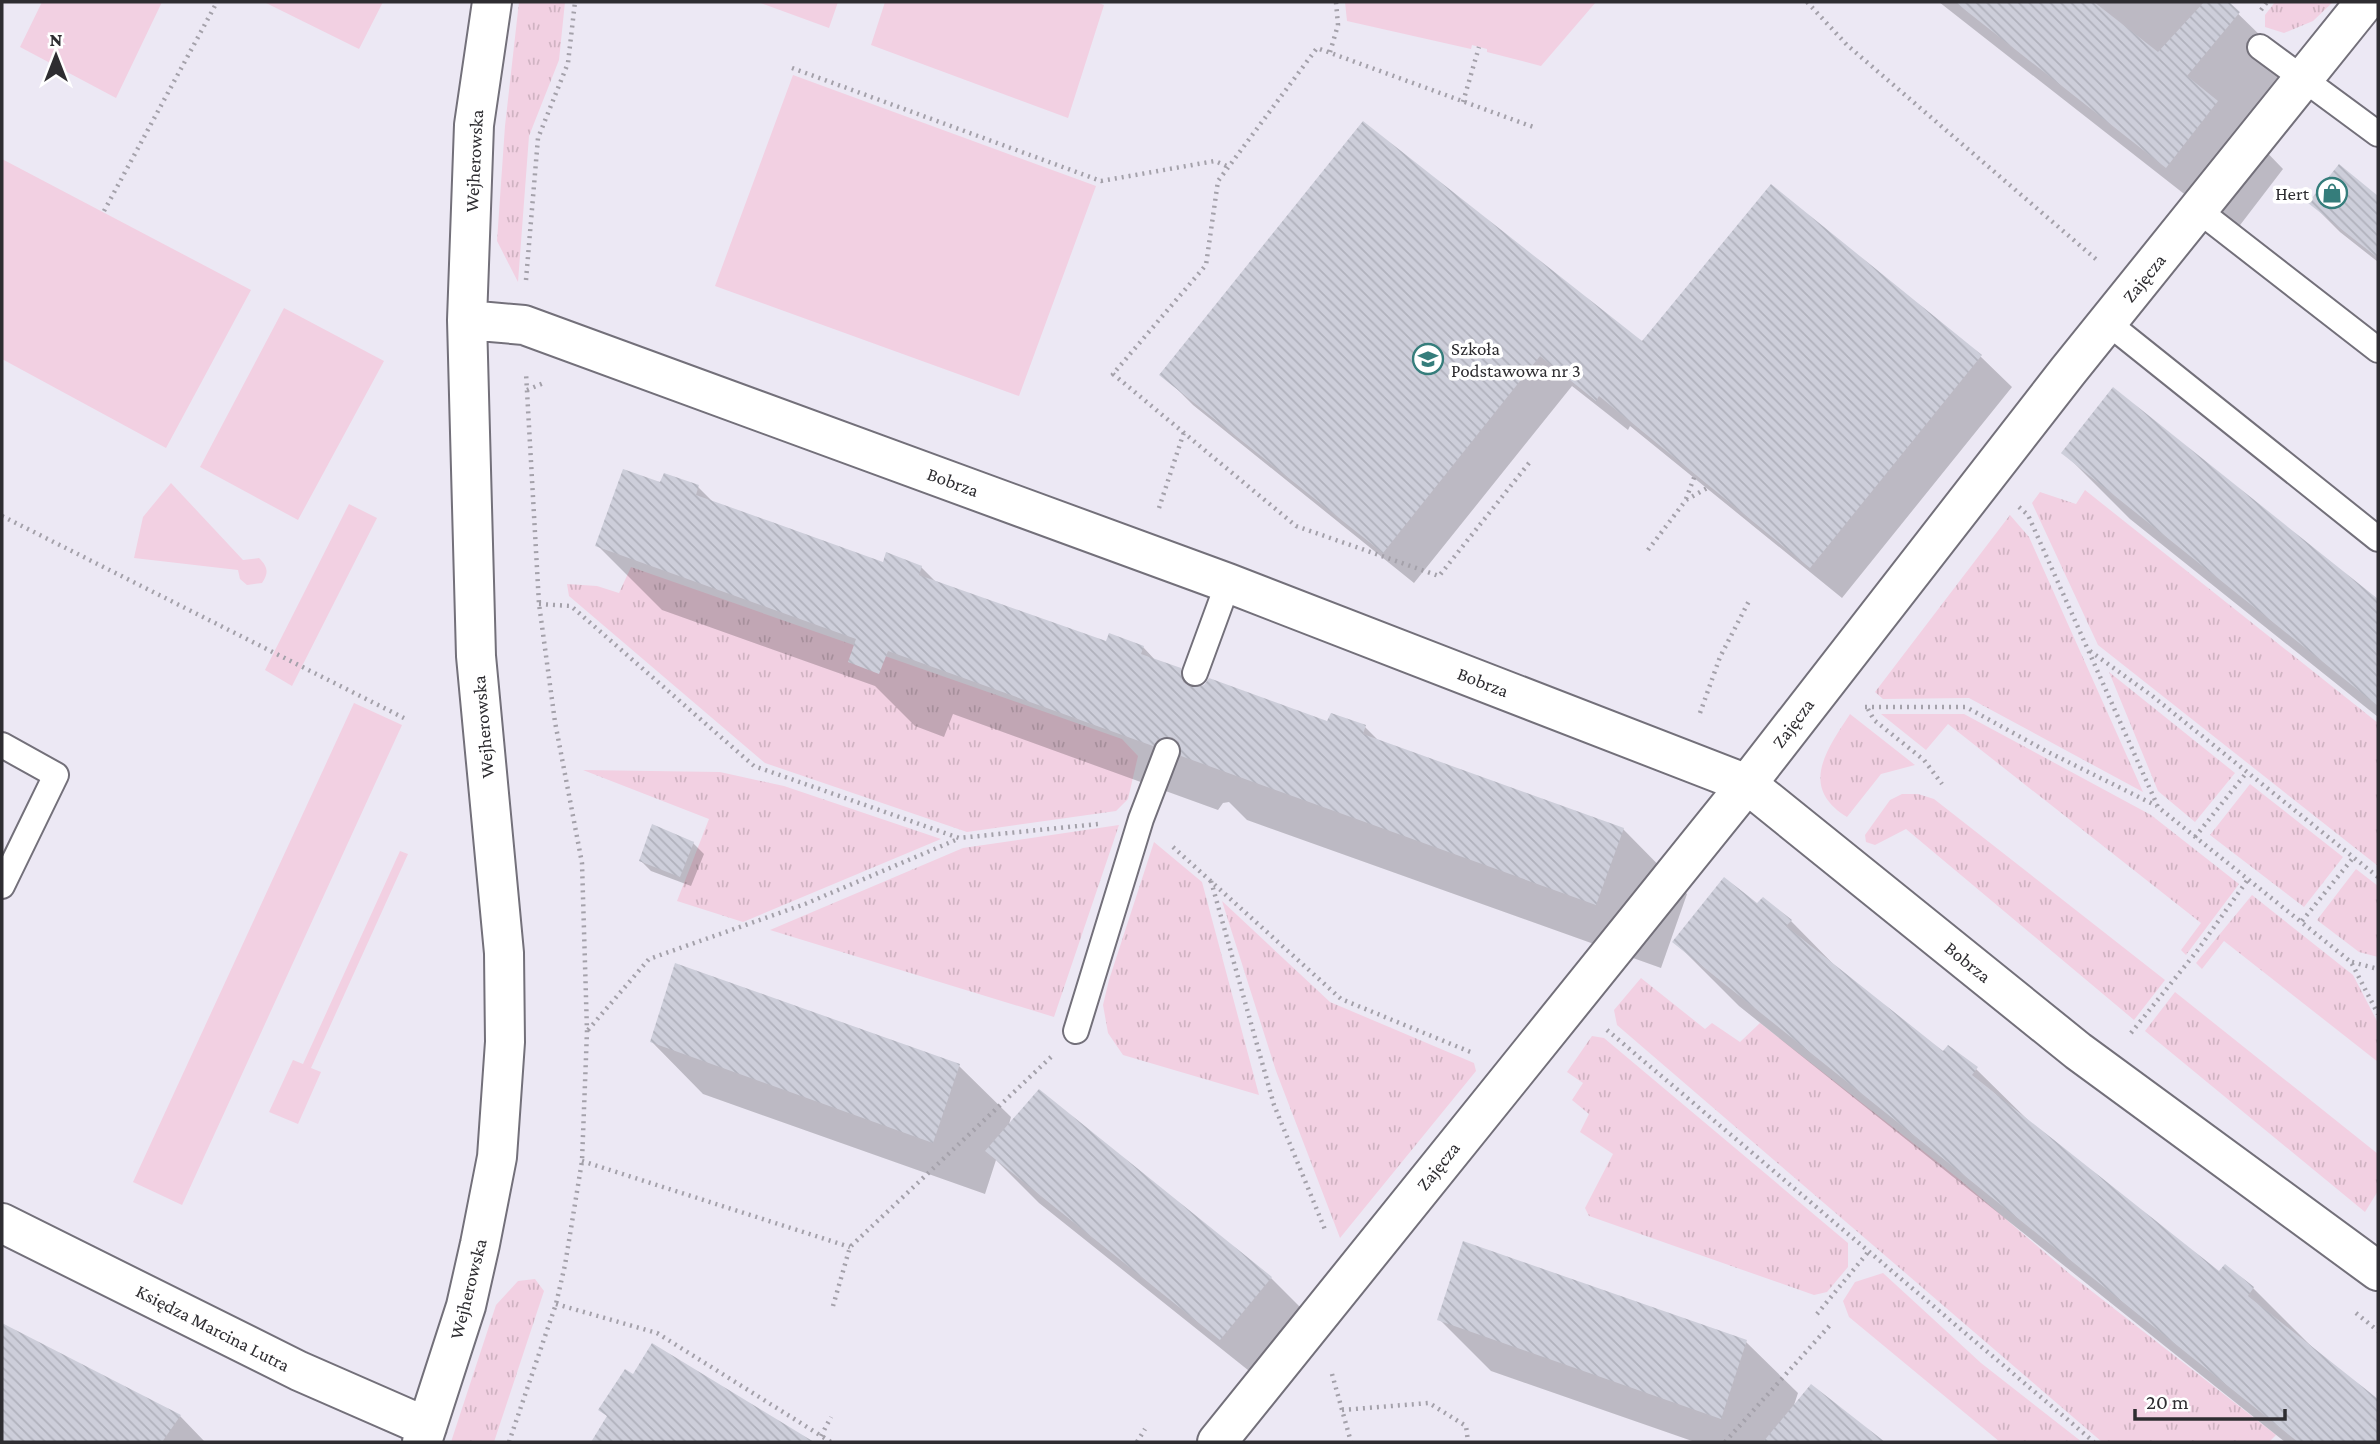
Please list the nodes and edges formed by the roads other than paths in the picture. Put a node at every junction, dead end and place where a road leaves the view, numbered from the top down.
1 (492, 2) edge
2 (2365, 2) edge
3 (2260, 47) dead end
4 (2303, 79) junction
5 (2378, 134) edge
6 (2198, 210) junction
7 (467, 320) junction
8 (2108, 323) junction
9 (2378, 349) edge
10 (2378, 539) edge
11 (1228, 583) junction
12 (1195, 673) dead end
13 (2, 745) edge
14 (1167, 751) dead end
15 (1747, 784) junction
16 (2, 886) edge
17 (1076, 1031) road end
18 (2, 1223) edge
19 (2378, 1271) edge
20 (424, 1435) edge
21 (1217, 1442) edge

1 - 7 street, Wejherowska
2 - 4 street, Zajęcza
3 - 4 lane
4 - 5 lane
4 - 6 street, Zajęcza
6 - 8 street, Zajęcza
6 - 9 lane
7 - 11 street, Bobrza
7 - 20 street, Wejherowska
8 - 10 lane
8 - 15 street, Zajęcza
11 - 12 lane
11 - 15 street, Bobrza
13 - 16 lane
14 - 17 lane
15 - 19 street, Bobrza
15 - 21 street, Zajęcza
18 - 20 street, Księdza Marcina Lutra

